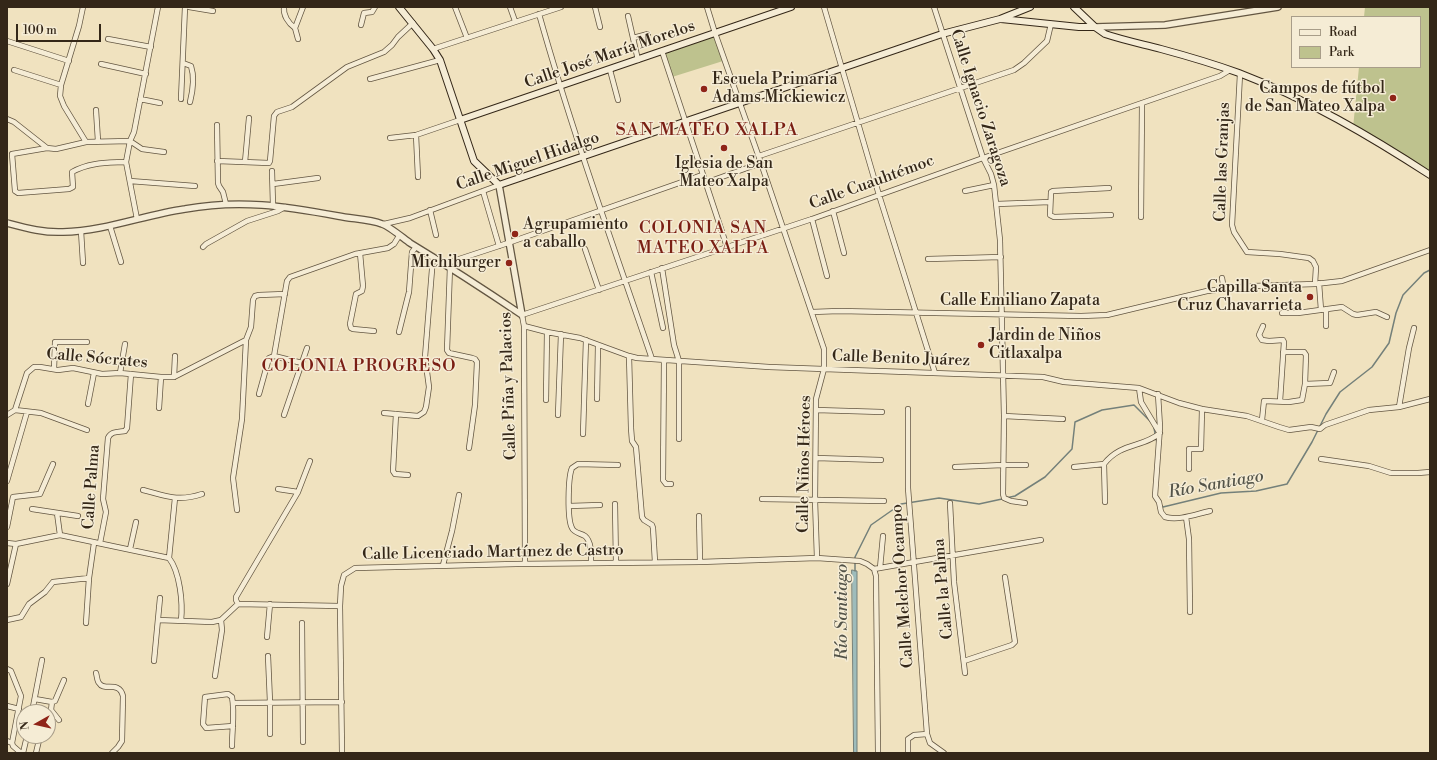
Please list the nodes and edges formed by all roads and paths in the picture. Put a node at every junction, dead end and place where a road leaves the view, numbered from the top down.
1 (83, 7) edge
2 (158, 7) edge
3 (185, 7) edge
4 (189, 7) edge
5 (284, 7) edge
6 (303, 7) edge
7 (375, 7) edge
8 (399, 7) edge
9 (455, 7) edge
10 (510, 7) edge
11 (561, 7) edge
12 (595, 7) edge
13 (707, 7) edge
14 (791, 7) edge
15 (824, 7) edge
16 (934, 7) edge
17 (1030, 7) edge
18 (1074, 7) edge
19 (1278, 7) edge
20 (212, 11) dead end
21 (539, 14) junction
22 (628, 16) dead end
23 (1000, 19) junction
24 (515, 21) junction
25 (412, 23) junction
26 (1051, 24) junction
27 (362, 25) dead end
28 (600, 27) dead end
29 (1095, 27) junction
30 (295, 28) junction
31 (714, 33) junction
32 (648, 34) dead end
33 (942, 34) junction
34 (467, 38) junction
35 (633, 38) junction
36 (108, 39) dead end
37 (298, 39) dead end
38 (7, 41) edge
39 (151, 47) junction
40 (433, 49) junction
41 (662, 51) junction
42 (440, 60) junction
43 (638, 60) junction
44 (69, 61) junction
45 (183, 63) junction
46 (100, 64) dead end
47 (841, 68) junction
48 (14, 70) dead end
49 (610, 70) junction
50 (1230, 70) junction
51 (146, 74) junction
52 (1240, 74) junction
53 (370, 79) dead end
54 (61, 85) junction
55 (559, 86) junction
56 (960, 87) junction
57 (140, 99) junction
58 (181, 99) dead end
59 (618, 100) dead end
60 (190, 102) dead end
61 (740, 102) junction
62 (160, 103) dead end
63 (1142, 103) junction
64 (96, 110) dead end
65 (249, 118) dead end
66 (7, 119) edge
67 (460, 120) junction
68 (684, 121) junction
69 (858, 122) junction
70 (217, 125) dead end
71 (416, 135) junction
72 (390, 138) dead end
73 (98, 141) junction
74 (130, 141) junction
75 (86, 142) junction
76 (47, 148) junction
77 (164, 152) dead end
78 (759, 156) junction
79 (582, 157) junction
80 (983, 158) junction
81 (217, 161) junction
82 (126, 162) junction
83 (245, 162) junction
84 (761, 163) junction
85 (272, 171) dead end
86 (702, 175) junction
87 (1430, 175) edge
88 (418, 177) dead end
89 (318, 178) dead end
90 (130, 181) junction
91 (705, 183) junction
92 (273, 184) junction
93 (499, 185) junction
94 (994, 185) junction
95 (195, 186) dead end
96 (1109, 188) dead end
97 (483, 191) junction
98 (965, 191) dead end
99 (879, 195) junction
100 (1050, 202) junction
101 (226, 204) junction
102 (997, 204) junction
103 (273, 205) junction
104 (285, 207) junction
105 (430, 210) junction
106 (601, 211) junction
107 (833, 211) junction
108 (1112, 215) dead end
109 (1141, 217) dead end
110 (137, 219) junction
111 (812, 219) junction
112 (7, 223) edge
113 (384, 224) junction
114 (110, 226) junction
115 (783, 228) junction
116 (81, 230) junction
117 (436, 234) dead end
118 (399, 236) junction
119 (508, 243) junction
120 (499, 246) junction
121 (203, 247) dead end
122 (416, 247) junction
123 (727, 247) junction
124 (585, 249) dead end
125 (1430, 250) edge
126 (360, 253) junction
127 (844, 253) dead end
128 (433, 257) junction
129 (1001, 257) junction
130 (928, 259) dead end
131 (121, 262) dead end
132 (83, 263) dead end
133 (444, 264) junction
134 (450, 267) junction
135 (662, 268) junction
136 (651, 272) junction
137 (827, 276) dead end
138 (1222, 278) dead end
139 (625, 281) junction
140 (1317, 284) junction
141 (1224, 289) junction
142 (599, 290) junction
143 (284, 294) junction
144 (1324, 309) junction
145 (812, 312) junction
146 (917, 313) junction
147 (1282, 313) dead end
148 (522, 315) junction
149 (1002, 316) junction
150 (1387, 317) dead end
151 (524, 326) junction
152 (1262, 326) dead end
153 (1326, 326) dead end
154 (663, 328) dead end
155 (1414, 328) dead end
156 (374, 331) dead end
157 (399, 332) dead end
158 (547, 332) junction
159 (561, 334) junction
160 (246, 340) junction
161 (586, 340) junction
162 (87, 342) dead end
163 (125, 344) dead end
164 (598, 345) junction
165 (307, 348) dead end
166 (1283, 352) junction
167 (174, 356) dead end
168 (274, 356) junction
169 (629, 356) junction
170 (652, 359) junction
171 (664, 360) junction
172 (679, 361) junction
173 (302, 362) junction
174 (54, 369) junction
175 (824, 369) junction
176 (1334, 372) dead end
177 (94, 373) junction
178 (120, 373) junction
179 (935, 373) junction
180 (131, 374) junction
181 (1003, 375) junction
182 (161, 377) junction
183 (174, 377) junction
184 (1305, 384) junction
185 (1140, 388) junction
186 (260, 394) dead end
187 (1158, 394) junction
188 (598, 399) dead end
189 (1430, 399) edge
190 (546, 400) dead end
191 (1280, 401) junction
192 (88, 404) dead end
193 (1399, 407) junction
194 (160, 408) dead end
195 (908, 409) dead end
196 (1202, 409) junction
197 (15, 410) junction
198 (816, 410) junction
199 (27, 412) junction
200 (882, 412) dead end
201 (384, 413) dead end
202 (396, 414) junction
203 (7, 415) edge
204 (284, 415) dead end
205 (558, 415) dead end
206 (1004, 416) junction
207 (1062, 419) dead end
208 (1262, 420) junction
209 (87, 430) dead end
210 (583, 434) dead end
211 (1159, 434) junction
212 (678, 439) dead end
213 (469, 448) dead end
214 (816, 458) junction
215 (1321, 459) dead end
216 (881, 460) dead end
217 (310, 461) dead end
218 (53, 464) dead end
219 (1104, 464) junction
220 (618, 465) dead end
221 (1003, 465) junction
222 (1026, 465) dead end
223 (955, 467) dead end
224 (1074, 467) dead end
225 (1189, 468) dead end
226 (1430, 472) edge
227 (408, 475) dead end
228 (7, 482) edge
229 (671, 484) dead end
230 (143, 490) dead end
231 (278, 490) dead end
232 (298, 492) junction
233 (202, 494) dead end
234 (459, 494) dead end
235 (175, 498) junction
236 (762, 498) dead end
237 (816, 500) junction
238 (884, 500) dead end
239 (1025, 502) dead end
240 (1105, 502) dead end
241 (950, 503) dead end
242 (615, 504) dead end
243 (600, 505) dead end
244 (569, 506) junction
245 (32, 509) dead end
246 (237, 510) dead end
247 (1210, 511) dead end
248 (57, 513) junction
249 (78, 516) dead end
250 (699, 516) dead end
251 (1186, 517) junction
252 (136, 522) dead end
253 (7, 526) edge
254 (60, 536) junction
255 (883, 536) dead end
256 (1041, 540) dead end
257 (94, 542) junction
258 (7, 543) edge
259 (100, 543) junction
260 (16, 544) junction
261 (130, 549) junction
262 (954, 556) junction
263 (169, 558) junction
264 (817, 558) junction
265 (655, 562) junction
266 (700, 562) junction
267 (592, 563) junction
268 (616, 563) junction
269 (914, 563) junction
270 (525, 564) junction
271 (443, 565) junction
272 (880, 568) junction
273 (874, 569) junction
274 (89, 578) junction
275 (1005, 578) dead end
276 (7, 584) edge
277 (160, 598) dead end
278 (238, 604) junction
279 (270, 604) junction
280 (340, 606) junction
281 (1190, 612) dead end
282 (7, 620) edge
283 (158, 620) junction
284 (221, 620) junction
285 (181, 621) junction
286 (86, 623) dead end
287 (302, 623) dead end
288 (267, 637) dead end
289 (268, 656) dead end
290 (42, 660) dead end
291 (154, 661) dead end
292 (964, 661) junction
293 (7, 669) edge
294 (96, 673) dead end
295 (965, 673) dead end
296 (215, 676) dead end
297 (64, 680) dead end
298 (35, 699) junction
299 (52, 702) junction
300 (270, 702) junction
301 (302, 702) junction
302 (342, 702) junction
303 (233, 703) junction
304 (20, 704) edge
305 (34, 704) edge
306 (59, 720) dead end
307 (16, 722) edge
308 (232, 726) junction
309 (270, 734) dead end
310 (927, 734) junction
311 (303, 742) dead end
312 (11, 743) edge
313 (232, 746) dead end
314 (12, 753) edge
315 (22, 753) edge
316 (112, 753) edge
317 (342, 753) edge
318 (878, 753) edge
319 (908, 753) edge
320 (944, 753) edge

1 - 44 street
2 - 39 street
3 - 45 street
4 - 20 street
5 - 30 street
6 - 30 street
7 - 27 street
8 - 25 main road
9 - 34 street
10 - 24 street
11 - 21 street
12 - 28 street
13 - 31 street, Calle Niños Héroes
14 - 31 main road, Calle José María Morelos
15 - 47 street
16 - 33 street, Calle Ignacio Zaragoza
17 - 23 main road, Calle Miguel Hidalgo
18 - 29 main road
19 - 29 street
21 - 24 street
21 - 55 street
22 - 35 street
23 - 26 main road, Calle Miguel Hidalgo
23 - 33 main road, Calle Miguel Hidalgo
24 - 34 street
25 - 40 main road
25 - 83 street
26 - 29 main road, Calle Miguel Hidalgo
26 - 56 street
29 - 50 main road
30 - 37 street
31 - 41 main road, Calle José María Morelos
31 - 61 street, Calle Niños Héroes
32 - 35 street
33 - 47 main road, Calle Miguel Hidalgo
33 - 56 street, Calle Ignacio Zaragoza
34 - 40 street
35 - 43 street
36 - 39 street
38 - 44 street
39 - 51 street
40 - 42 main road
41 - 43 main road, Calle José María Morelos
41 - 68 street
42 - 53 street
42 - 67 main road
43 - 49 main road, Calle José María Morelos
44 - 54 street
45 - 58 street
45 - 60 street
46 - 51 street
47 - 61 main road, Calle Miguel Hidalgo
47 - 69 street
48 - 54 street
49 - 55 main road, Calle José María Morelos
49 - 59 street
50 - 52 main road
50 - 63 street, Calle Cuauhtémoc
51 - 57 street
52 - 87 main road
52 - 140 street, Calle las Granjas
54 - 75 street
55 - 67 main road, Calle José María Morelos
55 - 79 street
56 - 69 street
56 - 80 street, Calle Ignacio Zaragoza
57 - 62 street
57 - 74 street
61 - 68 main road, Calle Miguel Hidalgo
61 - 78 street, Calle Niños Héroes
63 - 80 street, Calle Cuauhtémoc
63 - 109 street
64 - 73 street
65 - 83 street
66 - 76 street
67 - 71 street
67 - 93 main road
68 - 79 main road, Calle Miguel Hidalgo
68 - 86 street
69 - 78 street
69 - 99 street
70 - 81 street
71 - 72 street
71 - 88 street
73 - 74 street
73 - 75 street
74 - 77 street
74 - 82 street
75 - 76 street
76 - 82 street
78 - 84 street, Calle Niños Héroes
79 - 93 main road, Calle Miguel Hidalgo
79 - 106 street
80 - 94 street, Calle Ignacio Zaragoza
80 - 99 street, Calle Cuauhtémoc
81 - 83 street
81 - 101 street
82 - 90 street
84 - 91 street
84 - 115 street, Calle Niños Héroes
85 - 92 street
86 - 91 street
86 - 106 street
89 - 92 street
90 - 95 street
90 - 110 street
91 - 123 street
92 - 103 street
93 - 97 street, Calle Miguel Hidalgo
93 - 119 street, Calle Piña y Palacios
94 - 98 street
94 - 102 street, Calle Ignacio Zaragoza
96 - 100 street
97 - 105 street, Calle Miguel Hidalgo
97 - 120 street
99 - 107 street, Calle Cuauhtémoc
99 - 146 street
100 - 102 street
100 - 108 street
101 - 103 street
101 - 110 street
102 - 129 street, Calle Ignacio Zaragoza
103 - 104 street
104 - 113 street
104 - 121 street
105 - 113 street, Calle Miguel Hidalgo
105 - 117 street
106 - 119 street
106 - 139 street
107 - 111 street, Calle Cuauhtémoc
107 - 127 street
110 - 114 street
111 - 115 street, Calle Cuauhtémoc
111 - 137 street
112 - 116 street
113 - 118 street
114 - 116 street
114 - 131 street
115 - 123 street, Calle Cuauhtémoc
115 - 145 street, Calle Niños Héroes
116 - 132 street
118 - 122 street
118 - 126 street
119 - 120 street
119 - 148 street, Calle Piña y Palacios
120 - 133 street
122 - 128 street
122 - 157 street
123 - 135 street, Calle Cuauhtémoc
124 - 142 street
125 - 140 street, Calle Emiliano Zapata
126 - 143 street
126 - 156 street
128 - 133 street
128 - 202 street
129 - 130 street
129 - 149 street, Calle Ignacio Zaragoza
133 - 134 street
134 - 148 street
134 - 213 street
135 - 136 street, Calle Cuauhtémoc
135 - 172 street
136 - 139 street, Calle Cuauhtémoc
136 - 154 street
138 - 141 street
139 - 142 street, Calle Cuauhtémoc
139 - 170 street
140 - 141 street, Calle Emiliano Zapata
140 - 144 street
141 - 149 street, Calle Emiliano Zapata
142 - 148 street, Calle Cuauhtémoc
143 - 160 street
143 - 168 street
144 - 147 street
144 - 150 street
144 - 153 street
145 - 146 street, Calle Emiliano Zapata
145 - 175 street, Calle Niños Héroes
146 - 149 street, Calle Emiliano Zapata
146 - 179 street
148 - 151 street, Calle Piña y Palacios
149 - 181 street, Calle Ignacio Zaragoza
151 - 158 street, Calle Benito Juárez
151 - 270 street, Calle Piña y Palacios
152 - 166 street
155 - 193 street
158 - 159 street, Calle Benito Juárez
158 - 190 street
159 - 161 street, Calle Benito Juárez
159 - 205 street
160 - 183 street
160 - 246 street
161 - 164 street, Calle Benito Juárez
161 - 210 street
162 - 174 street
163 - 178 street
164 - 169 street, Calle Benito Juárez
164 - 188 street
165 - 173 street
166 - 184 street
166 - 191 street
167 - 183 street
168 - 173 street
168 - 186 street
169 - 170 street, Calle Benito Juárez
169 - 265 street
170 - 171 street, Calle Benito Juárez
171 - 172 street, Calle Benito Juárez
171 - 229 street
172 - 175 street, Calle Benito Juárez
172 - 212 street
173 - 204 street
174 - 177 street, Calle Sócrates
174 - 197 street, Calle Sócrates
175 - 179 street, Calle Benito Juárez
175 - 198 street, Calle Niños Héroes
176 - 184 street
177 - 178 street, Calle Sócrates
177 - 192 street
178 - 180 street, Calle Sócrates
179 - 181 street, Calle Benito Juárez
180 - 182 street, Calle Sócrates
180 - 259 street, Calle Palma
181 - 185 street, Calle Benito Juárez
181 - 206 street, Calle Ignacio Zaragoza
182 - 183 street, Calle Sócrates
182 - 194 street
184 - 191 street
185 - 187 street, Calle Benito Juárez
185 - 211 street
187 - 196 street, Calle Benito Juárez
187 - 211 street
189 - 193 street, Calle Benito Juárez
191 - 208 street
193 - 208 street, Calle Benito Juárez
195 - 269 street, Calle Melchor Ocampo
196 - 208 street, Calle Benito Juárez
196 - 225 street
197 - 199 street
197 - 203 street
198 - 200 street
198 - 214 street, Calle Niños Héroes
199 - 209 street
199 - 228 street
201 - 202 street
202 - 227 street
206 - 207 street
206 - 221 street, Calle Ignacio Zaragoza
211 - 219 street
211 - 251 street
214 - 216 street
214 - 237 street, Calle Niños Héroes
215 - 226 street
217 - 232 street
218 - 253 street
219 - 224 street
219 - 240 street
220 - 244 street
221 - 222 street
221 - 223 street
221 - 239 street, Calle Ignacio Zaragoza
230 - 235 street
231 - 232 street
232 - 278 street
233 - 235 street
234 - 271 street
235 - 263 street
236 - 237 street
237 - 238 street
237 - 264 street, Calle Niños Héroes
241 - 262 street, Calle la Palma
242 - 268 street
243 - 244 street
244 - 267 street
245 - 248 street
247 - 251 street
248 - 249 street
248 - 254 street
250 - 266 street
251 - 281 street
252 - 261 street
254 - 257 street
254 - 260 street
255 - 272 street
256 - 262 street
257 - 259 street
257 - 274 street
258 - 260 street
259 - 261 street
260 - 276 street
261 - 263 street
262 - 269 street
262 - 292 street, Calle la Palma
263 - 285 street
264 - 266 street, Calle Licenciado Martínez de Castro
264 - 273 street, Calle Licenciado Martínez de Castro
265 - 266 street, Calle Licenciado Martínez de Castro
265 - 268 street, Calle Licenciado Martínez de Castro
267 - 268 street, Calle Licenciado Martínez de Castro
267 - 270 street, Calle Licenciado Martínez de Castro
269 - 272 street
269 - 310 street, Calle Melchor Ocampo
270 - 271 street, Calle Licenciado Martínez de Castro
271 - 280 street, Calle Licenciado Martínez de Castro
272 - 273 street
273 - 318 street
274 - 282 street
274 - 286 street
275 - 292 street
277 - 283 street
278 - 279 street
278 - 284 street
279 - 280 street
279 - 288 street
280 - 302 street, Calle Licenciado Martínez de Castro
283 - 285 street
283 - 291 street
284 - 285 street
284 - 296 street
287 - 301 street
289 - 300 street
290 - 298 street
292 - 295 street, Calle la Palma
293 - 304 street
294 - 316 street
297 - 299 street
298 - 299 street
298 - 305 street
299 - 306 street
300 - 301 street
300 - 303 street
300 - 309 street
301 - 302 street
301 - 311 street
302 - 317 street, Calle Licenciado Martínez de Castro
303 - 308 street
303 - 308 street
307 - 312 street
308 - 313 street
310 - 319 street
310 - 320 street
312 - 314 street
312 - 315 street

